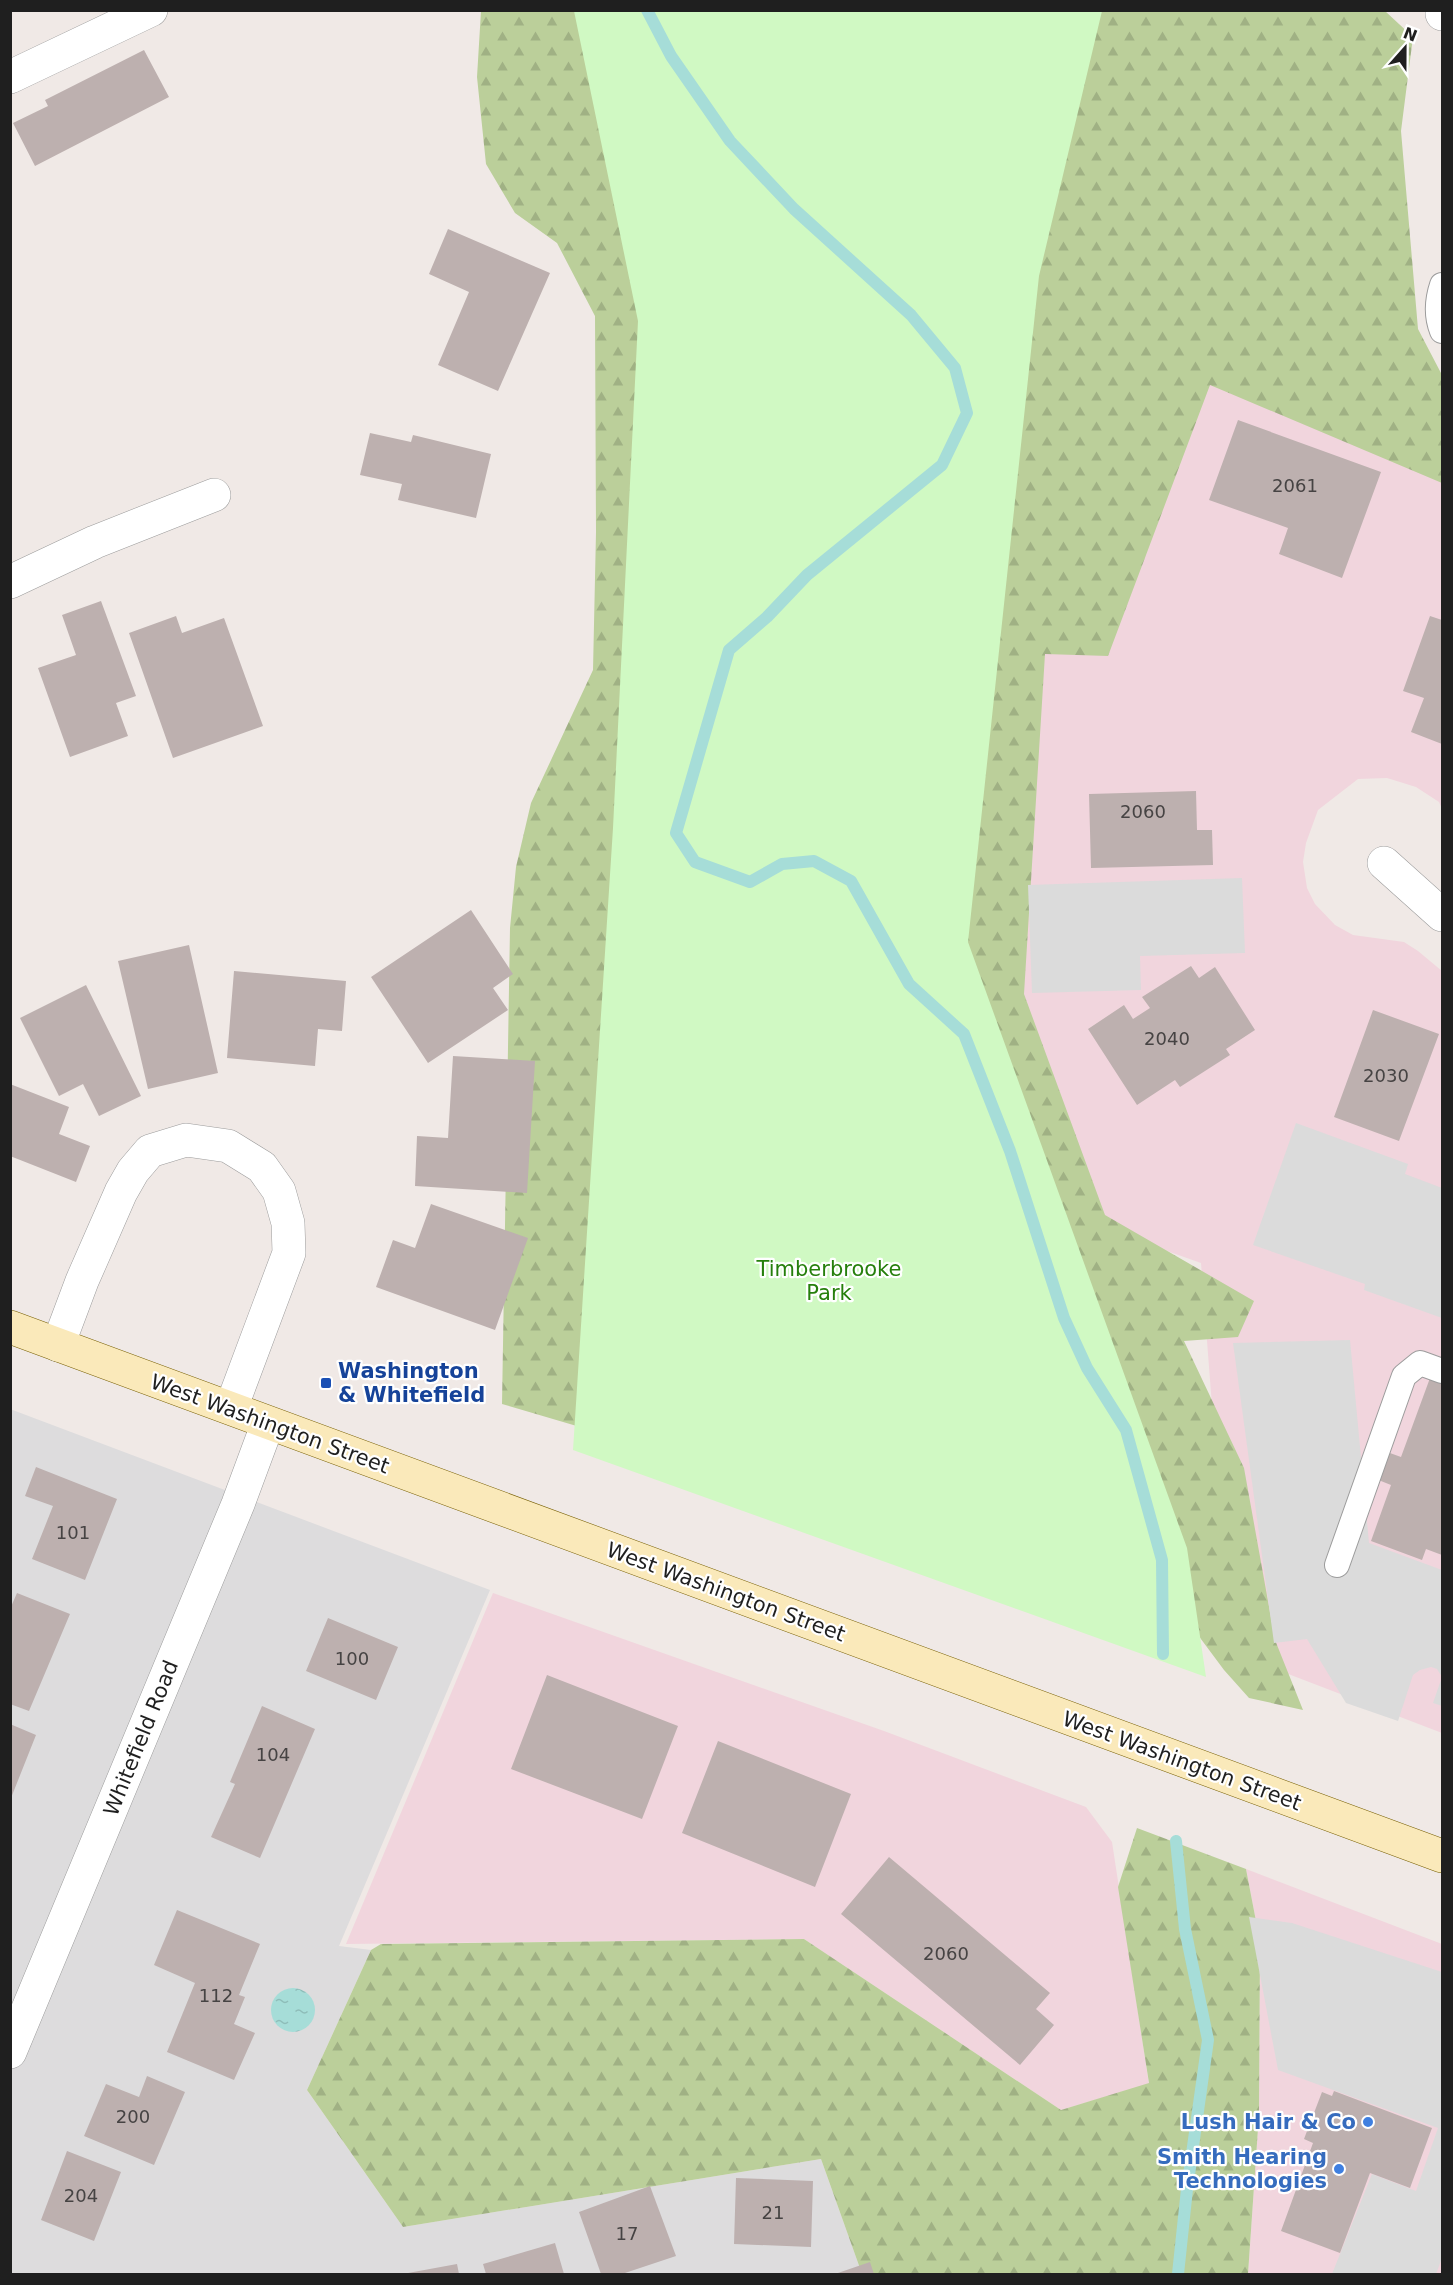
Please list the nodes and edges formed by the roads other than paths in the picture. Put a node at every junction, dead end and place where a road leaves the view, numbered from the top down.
1 (151, 10) edge
2 (10, 77) edge
3 (1443, 285) edge
4 (1443, 331) edge
5 (214, 495) dead end
6 (10, 582) edge
7 (1384, 863) dead end
8 (1443, 915) edge
9 (10, 1327) edge
10 (58, 1345) junction
11 (1443, 1371) edge
12 (231, 1408) junction
13 (268, 1423) junction
14 (1336, 1565) dead end
15 (1443, 1856) edge
16 (10, 2052) edge

1 - 2 street
3 - 4 lane
5 - 6 street
7 - 8 street
9 - 10 street, West Washington Street
10 - 12 street, West Washington Street
10 - 12 street
11 - 14 lane
12 - 13 street, West Washington Street
13 - 15 street, West Washington Street
13 - 16 street, Whitefield Road

